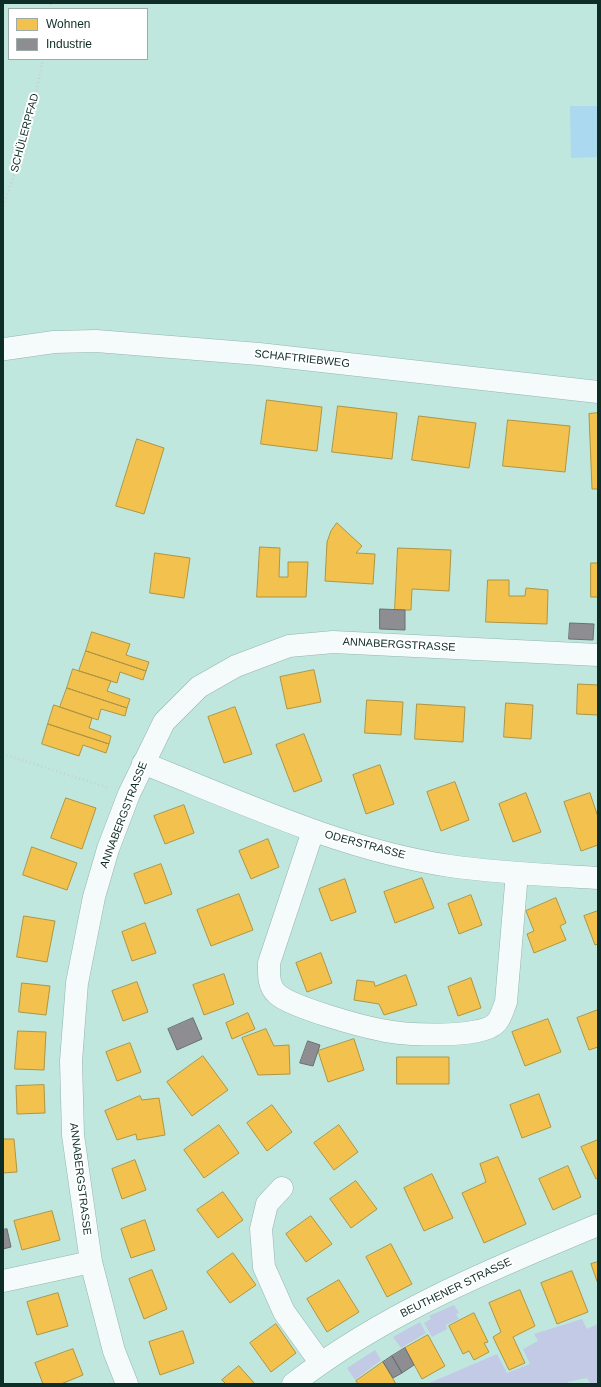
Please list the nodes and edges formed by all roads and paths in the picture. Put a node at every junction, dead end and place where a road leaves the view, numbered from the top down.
1 (43, 60) edge
2 (3, 206) edge
3 (5, 349) dead end
4 (598, 392) edge
5 (598, 655) edge
6 (3, 754) edge
7 (143, 763) junction
8 (130, 794) junction
9 (313, 832) junction
10 (516, 873) junction
11 (598, 878) edge
12 (282, 1188) dead end
13 (598, 1225) edge
14 (91, 1262) junction
15 (3, 1281) edge
16 (320, 1362) junction
17 (128, 1384) edge
18 (293, 1384) edge

1 - 2 path, SCHÜLERPFAD
3 - 4 street, SCHAFTRIEBWEG
5 - 7 street, ANNABERGSTRASSE
6 - 8 path
7 - 8 street, ANNABERGSTRASSE
7 - 9 street, ODERSTRASSE
8 - 14 street, ANNABERGSTRASSE
9 - 10 street, ODERSTRASSE
9 - 10 street
10 - 11 street, ODERSTRASSE
12 - 16 street
13 - 16 street, BEUTHENER STRASSE
14 - 15 street
14 - 17 street, ANNABERGSTRASSE
16 - 18 street, BEUTHENER STRASSE

